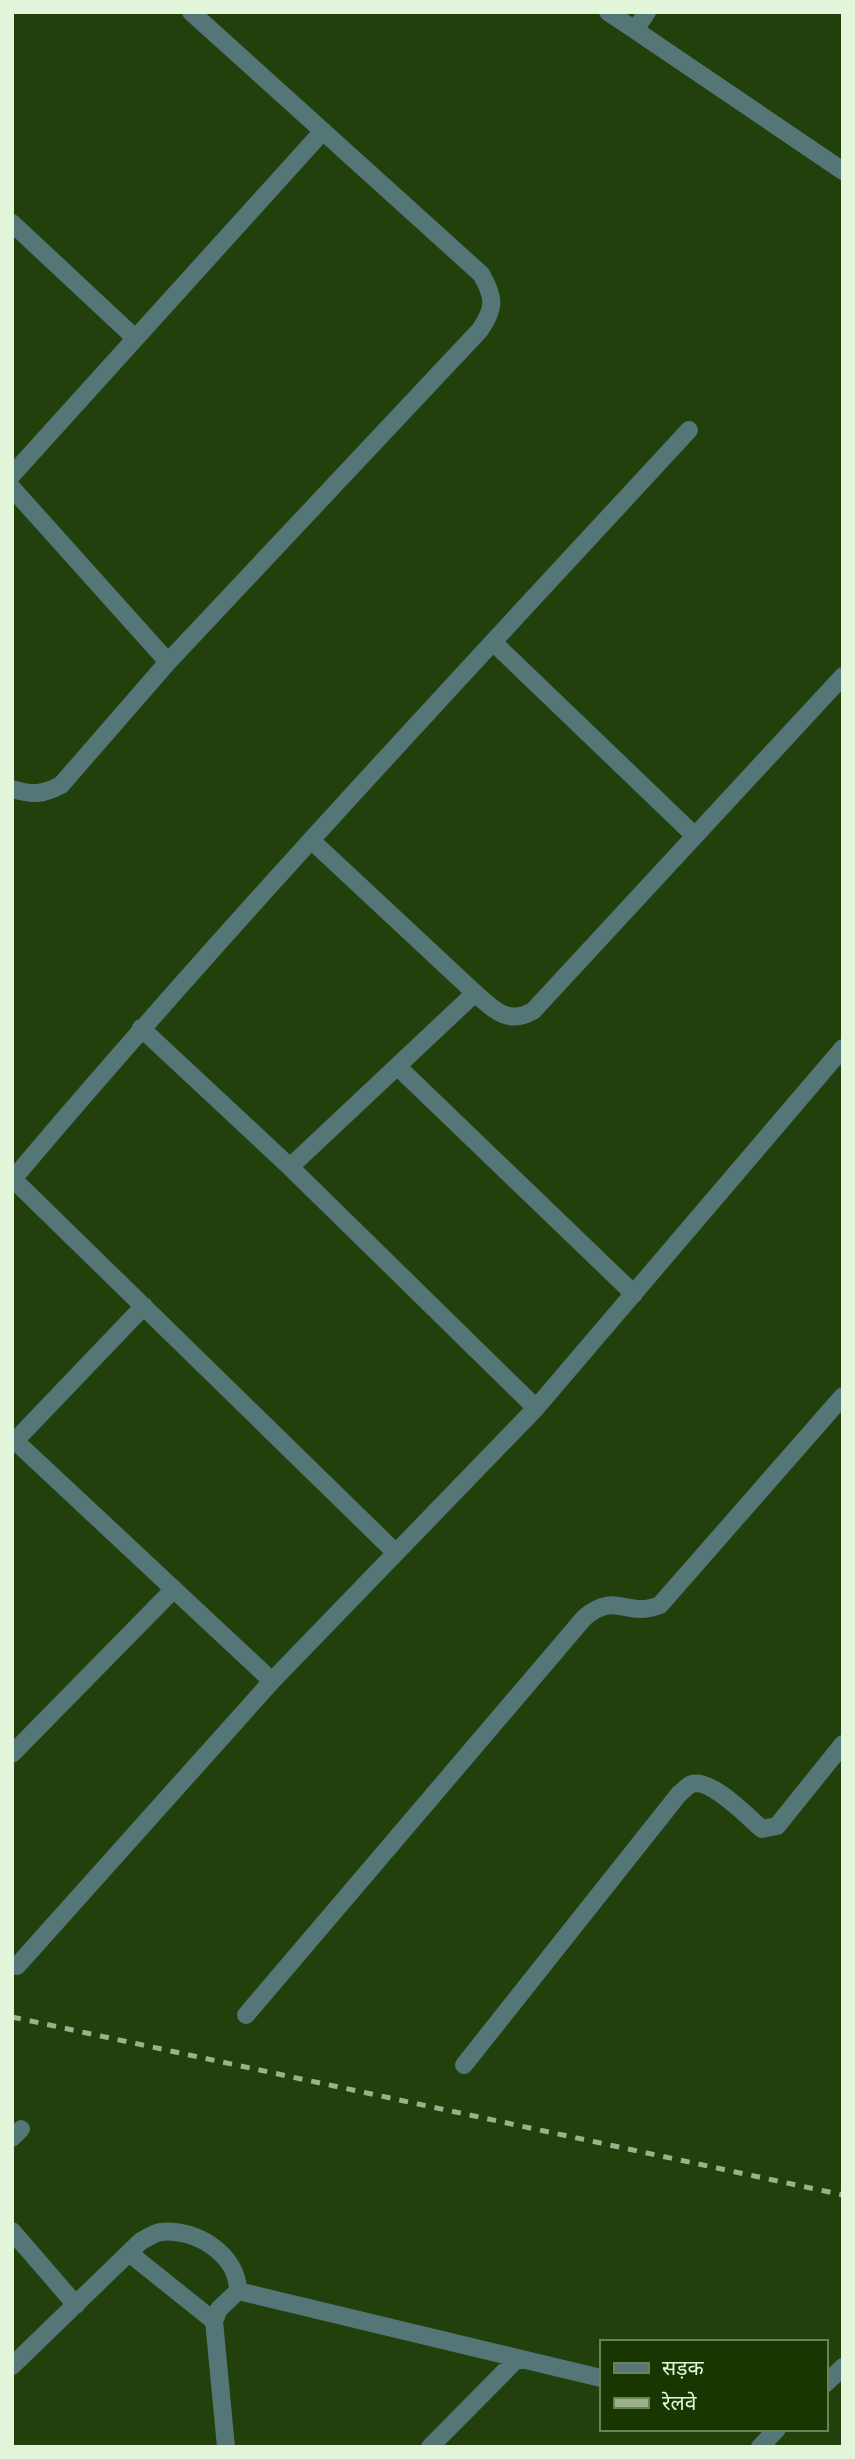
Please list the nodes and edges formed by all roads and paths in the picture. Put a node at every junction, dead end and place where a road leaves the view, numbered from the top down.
1 (191, 12) edge
2 (608, 12) edge
3 (648, 12) edge
4 (635, 30) junction
5 (323, 131) junction
6 (843, 171) edge
7 (12, 223) edge
8 (134, 337) junction
9 (689, 430) dead end
10 (12, 475) edge
11 (12, 488) edge
12 (493, 642) junction
13 (168, 662) junction
14 (843, 676) edge
15 (12, 789) edge
16 (695, 836) junction
17 (311, 840) junction
18 (475, 993) junction
19 (141, 1028) junction
20 (843, 1048) edge
21 (397, 1066) junction
22 (290, 1167) junction
23 (13, 1179) edge
24 (634, 1294) junction
25 (144, 1306) junction
26 (843, 1396) edge
27 (536, 1408) junction
28 (13, 1441) edge
29 (395, 1552) junction
30 (174, 1589) junction
31 (272, 1681) junction
32 (843, 1744) edge
33 (12, 1754) edge
34 (18, 1966) dead end
35 (247, 2015) dead end
36 (464, 2065) dead end
37 (12, 2231) edge
38 (129, 2253) junction
39 (237, 2291) junction
40 (76, 2305) junction
41 (214, 2321) junction
42 (518, 2358) junction
43 (12, 2366) edge
44 (843, 2367) edge
45 (600, 2378) edge
46 (827, 2382) edge
47 (775, 2431) edge
48 (228, 2444) edge
49 (430, 2447) edge
50 (760, 2447) edge

1 - 5 street
2 - 4 street
3 - 4 street
4 - 6 street
5 - 8 street
5 - 13 street
7 - 8 street
8 - 10 street
9 - 12 street
11 - 13 street
12 - 16 street
12 - 17 street
13 - 15 street
14 - 16 street
16 - 18 street
17 - 18 street
17 - 19 street
18 - 21 street
19 - 22 street
19 - 23 street
20 - 24 street
21 - 22 street
21 - 24 street
22 - 27 street
23 - 25 street
24 - 27 street
25 - 28 street
25 - 29 street
26 - 35 street
27 - 29 street
28 - 30 street
29 - 31 street
30 - 31 street
30 - 33 street
31 - 34 street
32 - 36 street
37 - 40 street
38 - 39 street
38 - 40 street
38 - 41 street
39 - 41 street
39 - 42 street
40 - 43 street
41 - 48 street
42 - 45 street
42 - 49 street
44 - 46 street
47 - 50 street

